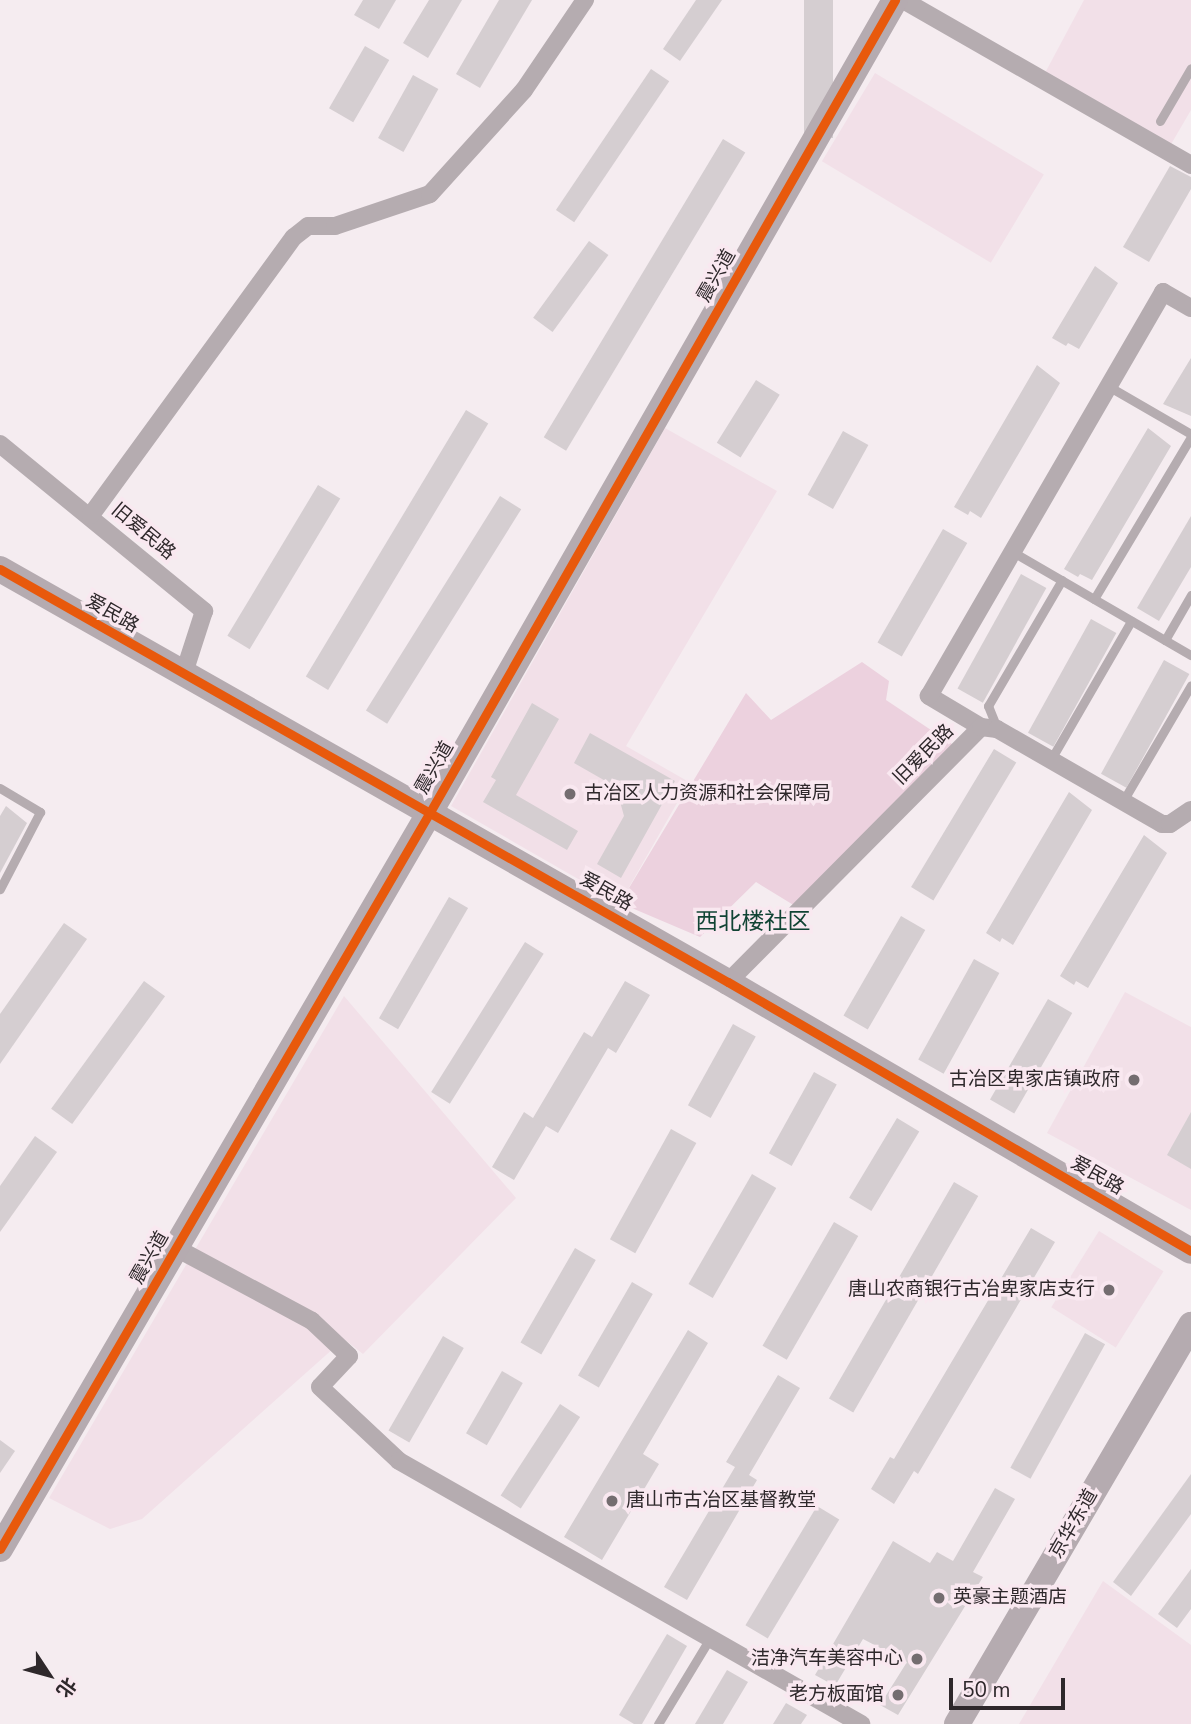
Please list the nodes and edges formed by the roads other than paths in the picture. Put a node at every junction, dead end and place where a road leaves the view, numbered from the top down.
1 (895, 0) edge
2 (902, 0) edge
3 (580, 2) edge
4 (1191, 68) edge
5 (1160, 121) dead end
6 (1191, 165) edge
7 (1191, 308) edge
8 (1108, 386) junction
9 (1191, 435) edge
10 (0, 444) edge
11 (91, 515) junction
12 (1013, 552) junction
13 (0, 569) edge
14 (1062, 580) junction
15 (1191, 595) edge
16 (1094, 599) junction
17 (1131, 621) junction
18 (1165, 640) junction
19 (1191, 655) edge
20 (183, 676) junction
21 (1191, 685) edge
22 (989, 728) junction
23 (1051, 761) junction
24 (0, 788) edge
25 (1123, 801) junction
26 (1191, 810) edge
27 (430, 812) junction
28 (0, 889) edge
29 (728, 982) junction
30 (176, 1248) junction
31 (1191, 1251) edge
32 (1191, 1325) edge
33 (0, 1549) edge
34 (710, 1636) junction
35 (658, 1724) edge
36 (861, 1724) edge
37 (957, 1724) edge

1 - 27 street, 震兴道
2 - 6 street
3 - 11 street
4 - 5 lane
7 - 8 street
8 - 9 lane
8 - 12 street
9 - 16 lane
10 - 11 street, 旧爱民路
11 - 20 street, 旧爱民路
12 - 14 lane
12 - 22 street
13 - 20 street, 爱民路
14 - 16 lane
14 - 22 lane
15 - 18 lane
16 - 17 lane
17 - 18 lane
17 - 23 lane
18 - 19 lane
20 - 27 street, 爱民路
21 - 25 lane
22 - 23 street
22 - 29 street, 旧爱民路
23 - 25 street
24 - 28 lane
25 - 26 street
27 - 29 street, 爱民路
27 - 30 street, 震兴道
29 - 31 street, 爱民路
30 - 33 street, 震兴道
30 - 34 street
32 - 37 street, 京华东道
34 - 35 lane
34 - 36 street

